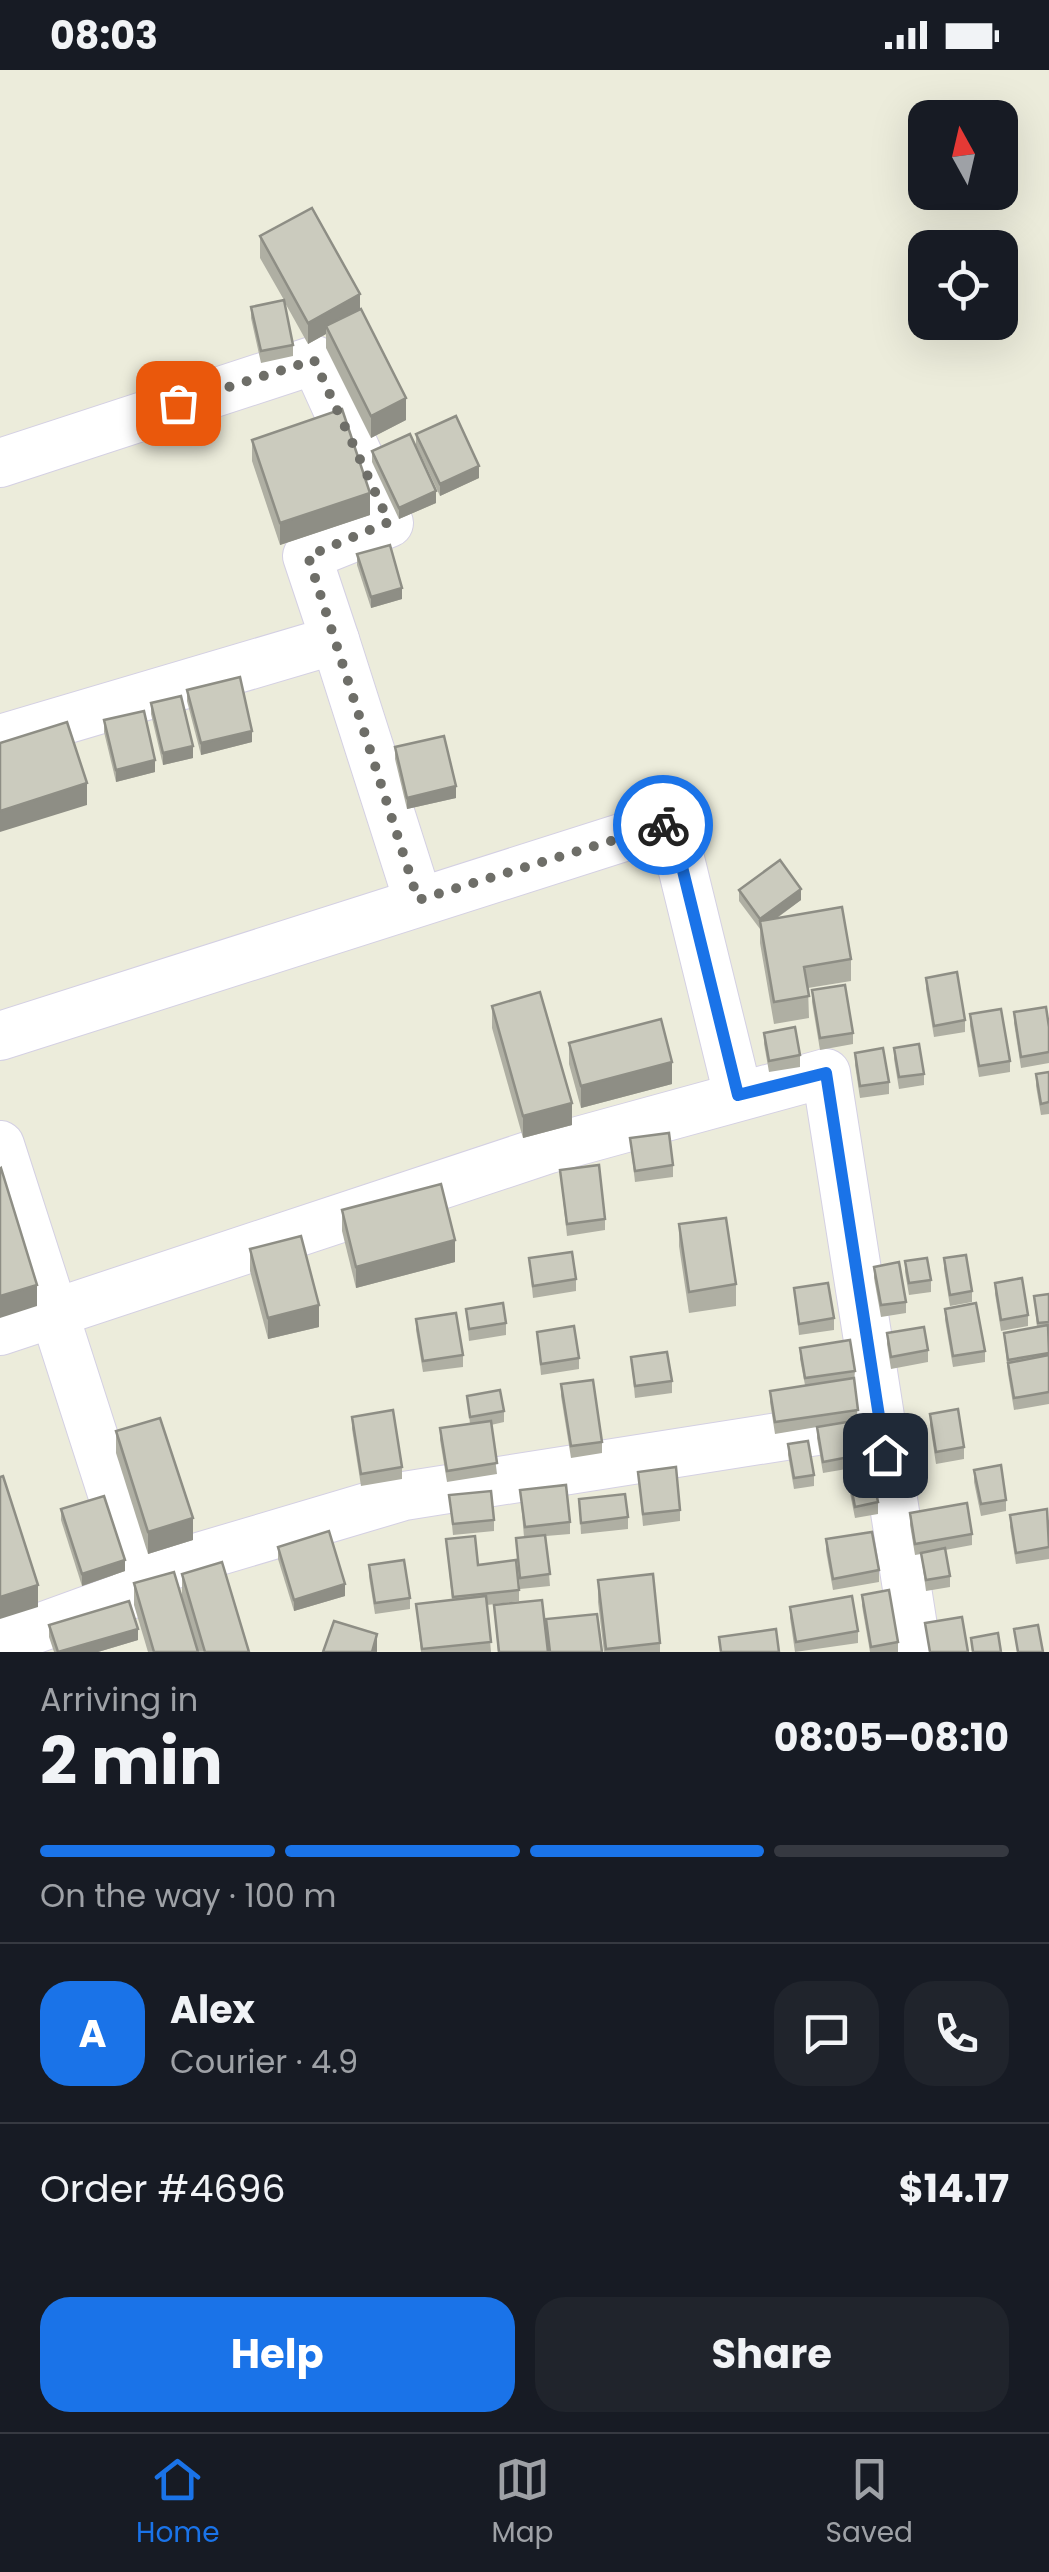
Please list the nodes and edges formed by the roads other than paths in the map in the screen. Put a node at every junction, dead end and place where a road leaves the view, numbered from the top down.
1 (0, 463) edge
2 (335, 640) junction
3 (0, 739) edge
4 (418, 900) junction
5 (0, 1036) edge
6 (738, 1095) junction
7 (0, 1146) edge
8 (54, 1312) junction
9 (0, 1330) edge
10 (880, 1422) junction
11 (138, 1575) junction
12 (0, 1642) edge
13 (917, 1652) edge

1 - 2 street
2 - 3 street
2 - 4 street
4 - 5 street
4 - 6 street
6 - 8 street
6 - 10 street
7 - 8 street
8 - 9 street
8 - 11 street
10 - 11 street
10 - 13 street
11 - 12 street

